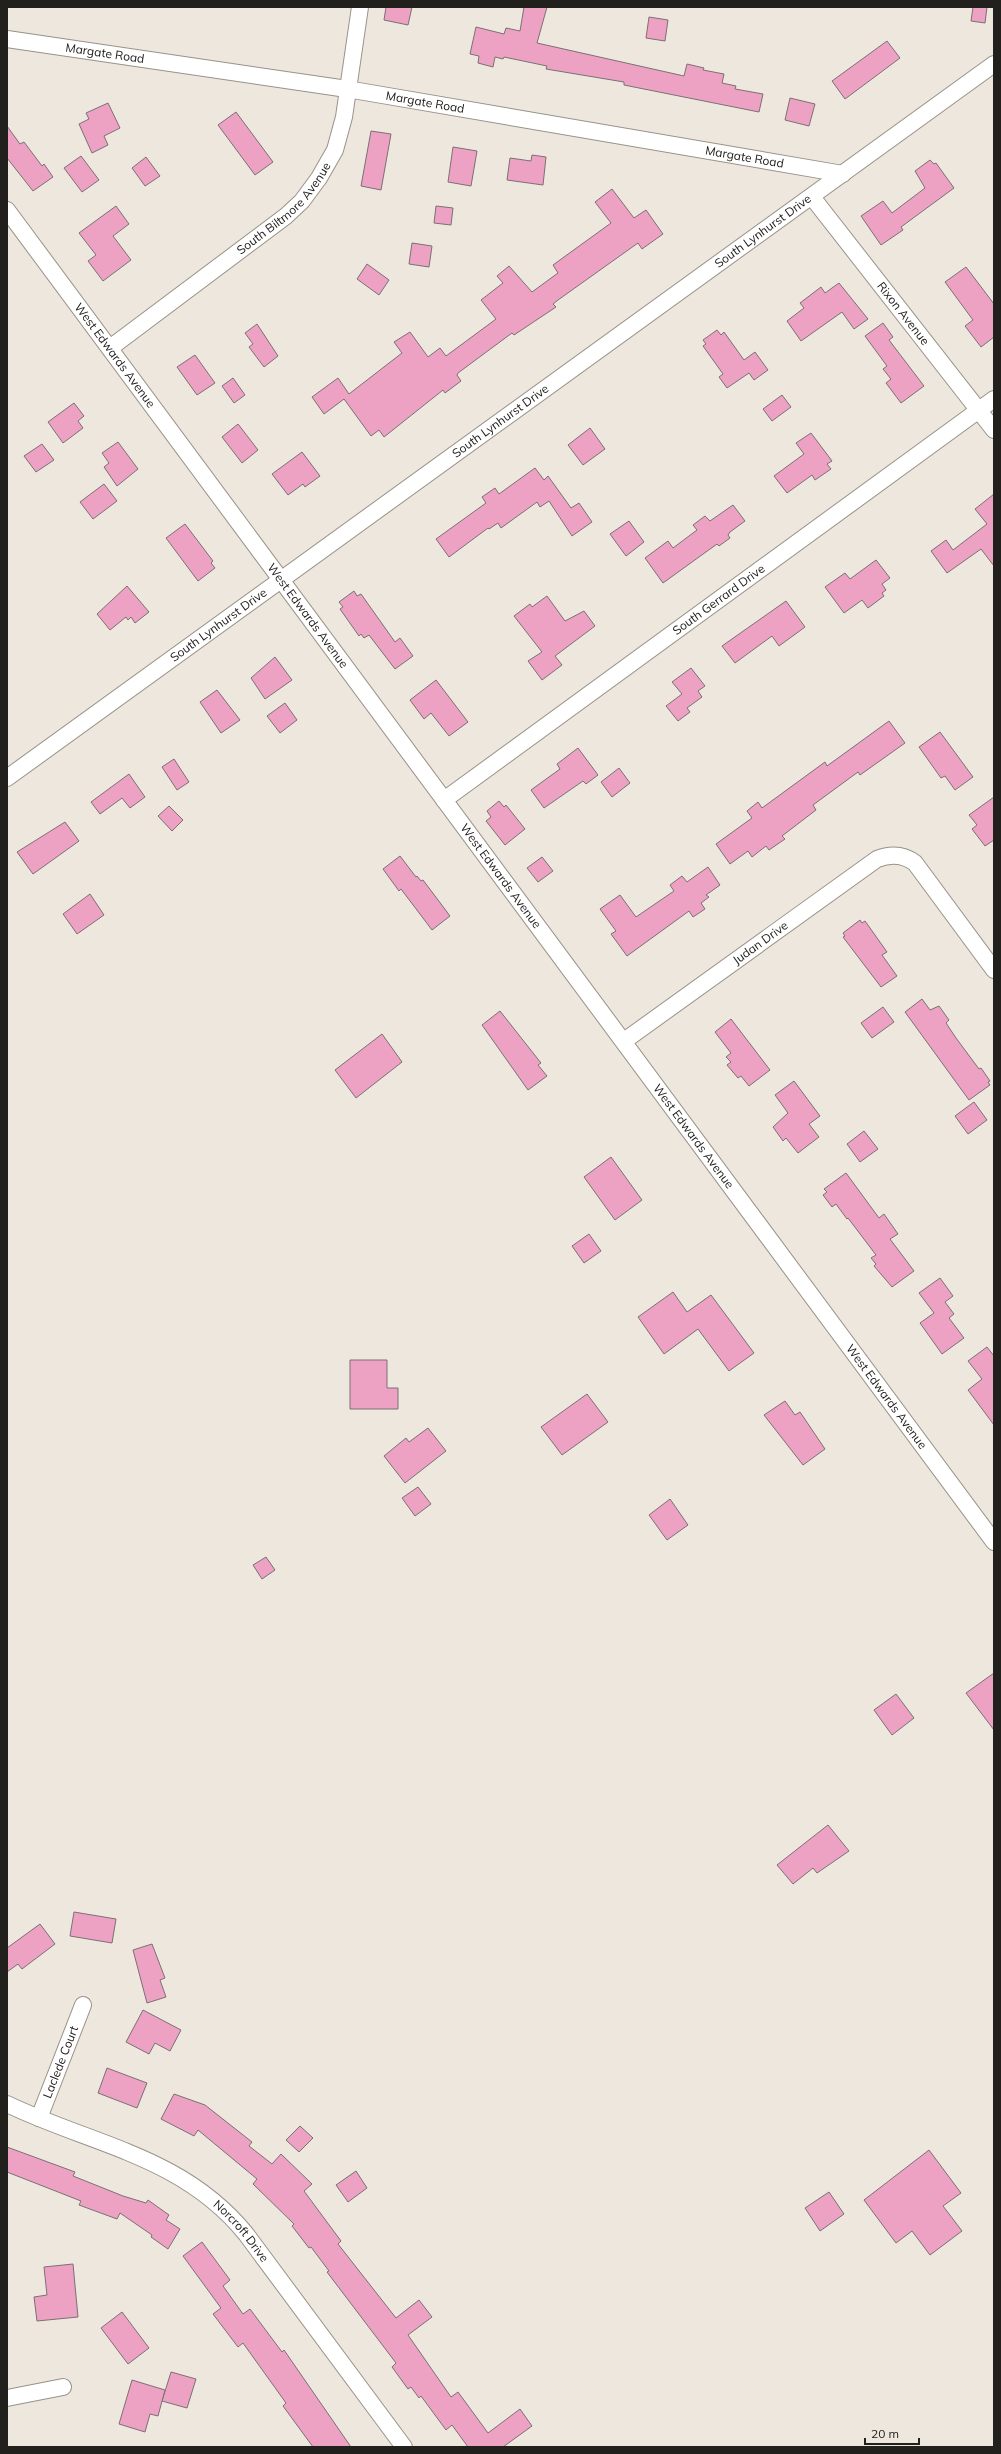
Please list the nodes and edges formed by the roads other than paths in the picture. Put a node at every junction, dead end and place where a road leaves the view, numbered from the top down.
1 (360, 7) edge
2 (7, 38) edge
3 (994, 64) edge
4 (347, 89) junction
5 (842, 174) junction
6 (812, 197) junction
7 (7, 210) edge
8 (110, 348) junction
9 (994, 399) edge
10 (978, 410) junction
11 (994, 430) edge
12 (282, 579) junction
13 (7, 778) edge
14 (444, 800) junction
15 (994, 970) edge
16 (624, 1041) junction
17 (994, 1542) edge
18 (83, 2005) dead end
19 (7, 2104) edge
20 (39, 2118) junction
21 (63, 2387) dead end
22 (7, 2398) edge
23 (404, 2447) edge

1 - 4 street, South Biltmore Avenue
2 - 4 street, Margate Road
3 - 5 street, South Lynhurst Drive
4 - 5 street, Margate Road
4 - 8 street, South Biltmore Avenue
5 - 6 street, South Lynhurst Drive
6 - 10 street, Rixon Avenue
6 - 12 street, South Lynhurst Drive
7 - 8 street, West Edwards Avenue
8 - 12 street, West Edwards Avenue
9 - 10 street, South Gerrard Drive
10 - 11 street, Rixon Avenue
10 - 14 street, South Gerrard Drive
12 - 13 street, South Lynhurst Drive
12 - 14 street, West Edwards Avenue
14 - 16 street, West Edwards Avenue
15 - 16 street, Judan Drive
16 - 17 street, West Edwards Avenue
18 - 20 street, Laclede Court
19 - 20 street, Norcroft Drive
20 - 23 street, Norcroft Drive
21 - 22 street

